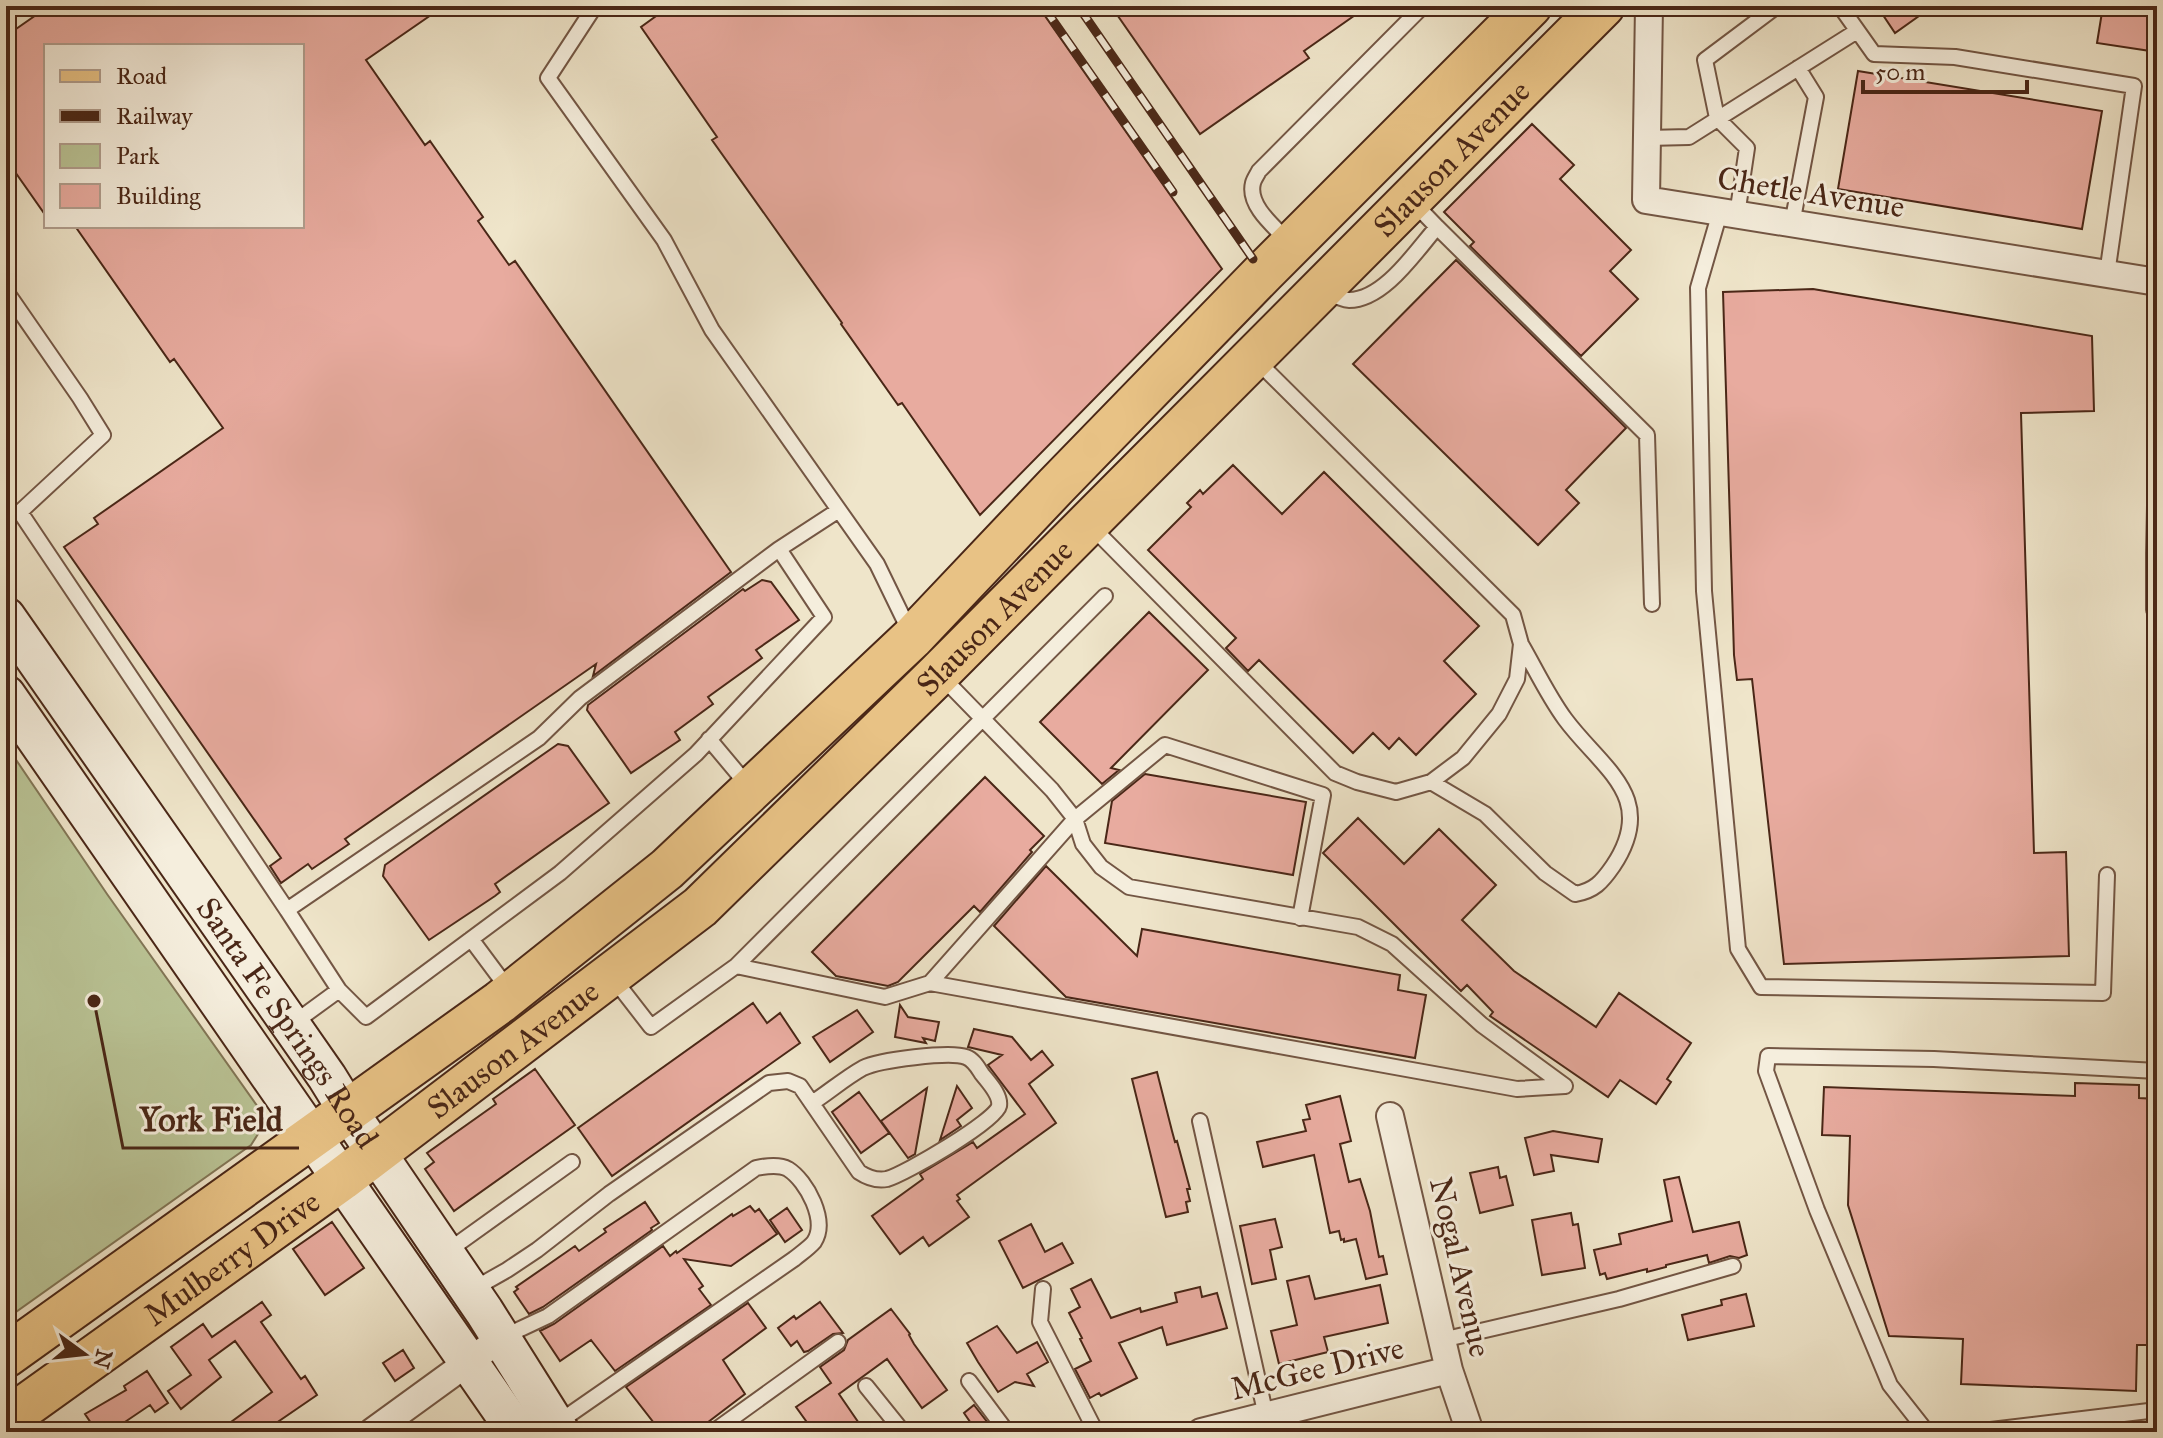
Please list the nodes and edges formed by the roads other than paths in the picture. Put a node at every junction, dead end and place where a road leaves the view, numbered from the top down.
1 (595, 6) edge
2 (1423, 6) edge
3 (1530, 6) edge
4 (1603, 6) edge
5 (1649, 6) edge
6 (1777, 6) edge
7 (1840, 6) edge
8 (1857, 31) junction
9 (1798, 68) junction
10 (1717, 118) junction
11 (1647, 138) junction
12 (1424, 214) junction
13 (1728, 214) junction
14 (1792, 224) junction
15 (1291, 245) junction
16 (2107, 274) junction
17 (2157, 282) edge
18 (6, 291) edge
19 (1254, 358) junction
20 (2157, 411) edge
21 (1056, 486) junction
22 (839, 510) junction
23 (1088, 523) junction
24 (779, 549) junction
25 (2156, 554) edge
26 (1105, 596) dead end
27 (1652, 604) dead end
28 (2157, 610) edge
29 (6, 617) edge
30 (912, 638) junction
31 (1521, 644) junction
32 (938, 674) junction
33 (6, 695) edge
34 (983, 719) junction
35 (709, 739) junction
36 (1431, 782) junction
37 (751, 789) junction
38 (1075, 819) junction
39 (2107, 875) dead end
40 (287, 910) junction
41 (1300, 918) junction
42 (471, 939) junction
43 (736, 966) junction
44 (610, 975) junction
45 (930, 983) junction
46 (339, 990) junction
47 (511, 993) junction
48 (291, 1025) junction
49 (2157, 1071) edge
50 (812, 1103) junction
51 (348, 1111) junction
52 (1390, 1116) dead end
53 (1200, 1121) dead end
54 (312, 1137) junction
55 (376, 1152) junction
56 (572, 1162) dead end
57 (342, 1179) junction
58 (445, 1254) junction
59 (1733, 1266) dead end
60 (1043, 1289) dead end
61 (470, 1291) junction
62 (500, 1339) junction
63 (1442, 1340) junction
64 (838, 1342) dead end
65 (6, 1356) edge
66 (469, 1362) junction
67 (1449, 1370) junction
68 (969, 1381) dead end
69 (866, 1386) dead end
70 (2157, 1410) edge
71 (1266, 1416) junction
72 (6, 1420) edge
73 (558, 1428) edge
74 (372, 1432) edge
75 (517, 1432) edge
76 (713, 1432) edge
77 (903, 1432) edge
78 (1007, 1432) edge
79 (1096, 1432) edge
80 (1201, 1432) edge
81 (1470, 1432) edge
82 (1927, 1432) edge
83 (1974, 1432) edge

1 - 22 lane
2 - 15 lane
3 - 15 main road, Slauson Avenue
4 - 12 main road, Slauson Avenue
5 - 11 street, Chetle Avenue
6 - 10 lane
7 - 8 lane
8 - 9 lane
8 - 16 lane
9 - 10 lane
9 - 14 lane
10 - 11 lane
10 - 13 lane
11 - 13 street, Chetle Avenue
12 - 19 main road, Slauson Avenue
12 - 27 lane
13 - 14 street, Chetle Avenue
13 - 39 lane
14 - 16 street, Chetle Avenue
15 - 21 main road, Slauson Avenue
16 - 17 street, Chetle Avenue
18 - 40 lane
19 - 23 main road, Slauson Avenue
19 - 31 lane
20 - 25 lane
21 - 23 main road
21 - 30 main road, Slauson Avenue
22 - 24 lane
22 - 30 lane
23 - 32 main road, Slauson Avenue
23 - 36 lane
24 - 35 lane
24 - 40 lane
25 - 28 lane
26 - 34 lane
29 - 48 main road, Santa Fe Springs Road
30 - 32 main road
30 - 37 main road, Slauson Avenue
31 - 36 lane
31 - 36 lane
32 - 34 lane
32 - 44 main road, Slauson Avenue
33 - 54 main road, Santa Fe Springs Road
34 - 38 lane
34 - 43 lane
35 - 37 lane
35 - 42 lane
37 - 47 main road, Slauson Avenue
38 - 41 lane
38 - 41 lane
38 - 45 lane
40 - 46 lane
41 - 45 lane
42 - 46 lane
42 - 47 lane
43 - 44 lane
43 - 45 lane
44 - 55 main road, Slauson Avenue
46 - 48 lane
47 - 51 main road, Slauson Avenue
48 - 51 main road, Santa Fe Springs Road
49 - 82 lane
50 - 50 lane
50 - 61 lane
51 - 54 main road, Mulberry Drive
51 - 55 main road, Santa Fe Springs Road
52 - 63 street, Nogal Avenue
53 - 71 lane
54 - 57 main road, Santa Fe Springs Road
54 - 65 main road, Mulberry Drive
55 - 57 main road, Slauson Avenue
55 - 58 main road, Santa Fe Springs Road
56 - 58 lane
57 - 66 main road, Santa Fe Springs Road
57 - 72 main road, Mulberry Drive
58 - 61 main road, Santa Fe Springs Road
59 - 63 lane
60 - 79 lane
61 - 62 main road, Santa Fe Springs Road
62 - 66 street
62 - 73 main road, Santa Fe Springs Road
62 - 73 lane
63 - 67 street, Nogal Avenue
64 - 76 lane
66 - 74 street
66 - 75 main road, Santa Fe Springs Road
67 - 71 street, McGee Drive
67 - 81 street, Nogal Avenue
68 - 78 lane
69 - 77 lane
70 - 83 lane
71 - 80 street, McGee Drive

